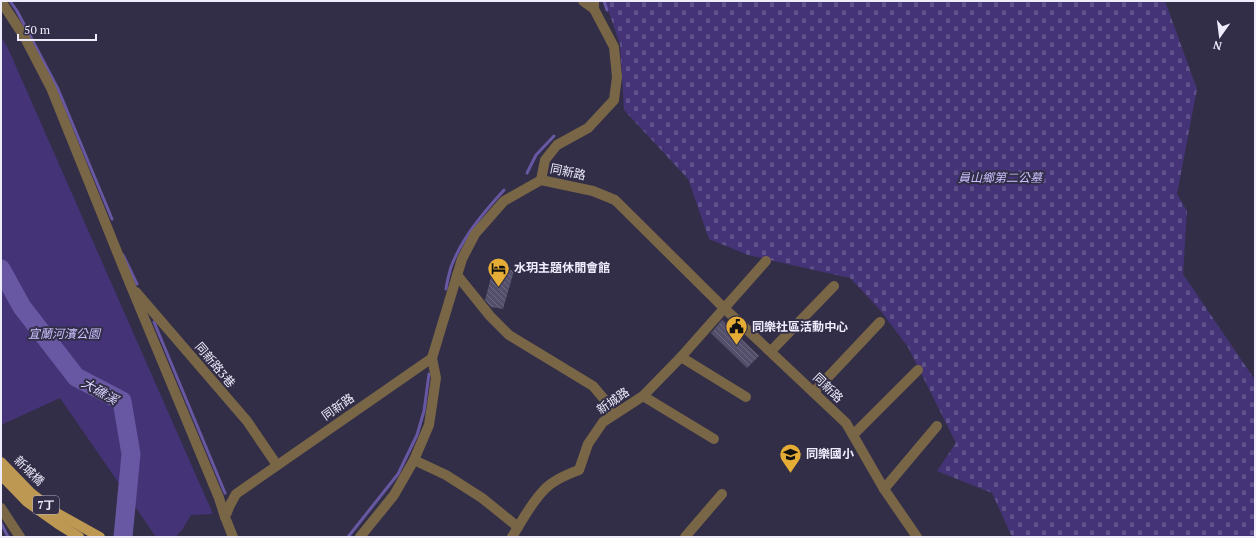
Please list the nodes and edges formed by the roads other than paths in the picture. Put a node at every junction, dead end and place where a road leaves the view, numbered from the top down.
1 (1, 1) edge
2 (583, 1) edge
3 (594, 5) edge
4 (541, 180) junction
5 (766, 261) dead end
6 (457, 275) junction
7 (130, 284) junction
8 (834, 286) dead end
9 (724, 308) junction
10 (880, 322) dead end
11 (771, 351) junction
12 (432, 358) junction
13 (681, 358) junction
14 (918, 370) dead end
15 (814, 392) junction
16 (643, 396) junction
17 (746, 397) dead end
18 (612, 415) junction
19 (937, 426) dead end
20 (853, 435) junction
21 (714, 439) dead end
22 (414, 460) junction
23 (1, 462) edge
24 (278, 465) junction
25 (1, 475) edge
26 (884, 489) junction
27 (722, 494) dead end
28 (1, 508) edge
29 (225, 517) junction
30 (518, 527) junction
31 (20, 537) edge
32 (79, 537) edge
33 (100, 537) edge
34 (233, 537) edge
35 (360, 537) edge
36 (512, 537) edge
37 (685, 537) edge
38 (917, 537) edge

1 - 7 street
2 - 3 street
3 - 4 street
4 - 6 street, 同新路
4 - 9 street, 同新路
5 - 9 street, 新城路
6 - 12 street, 同新路
6 - 18 street
7 - 24 street, 同新路3巷
7 - 29 street
8 - 11 street
9 - 11 street, 同新路
9 - 13 street, 新城路
10 - 15 street
11 - 15 street, 同新路
12 - 22 street
12 - 24 street, 同新路
13 - 16 street, 新城路
13 - 17 street
14 - 20 street
15 - 20 street, 同新路
16 - 18 street, 新城路
16 - 21 street
18 - 30 street, 新城路
19 - 26 street
20 - 26 street, 同新路
22 - 30 street
22 - 35 street
23 - 33 main road, 新城橋 / 7丁
24 - 29 street, 同新路
25 - 32 main road, 新城橋 / 7丁
26 - 38 street, 同新路
27 - 37 street
28 - 31 street
29 - 34 street
30 - 36 street, 新城路

